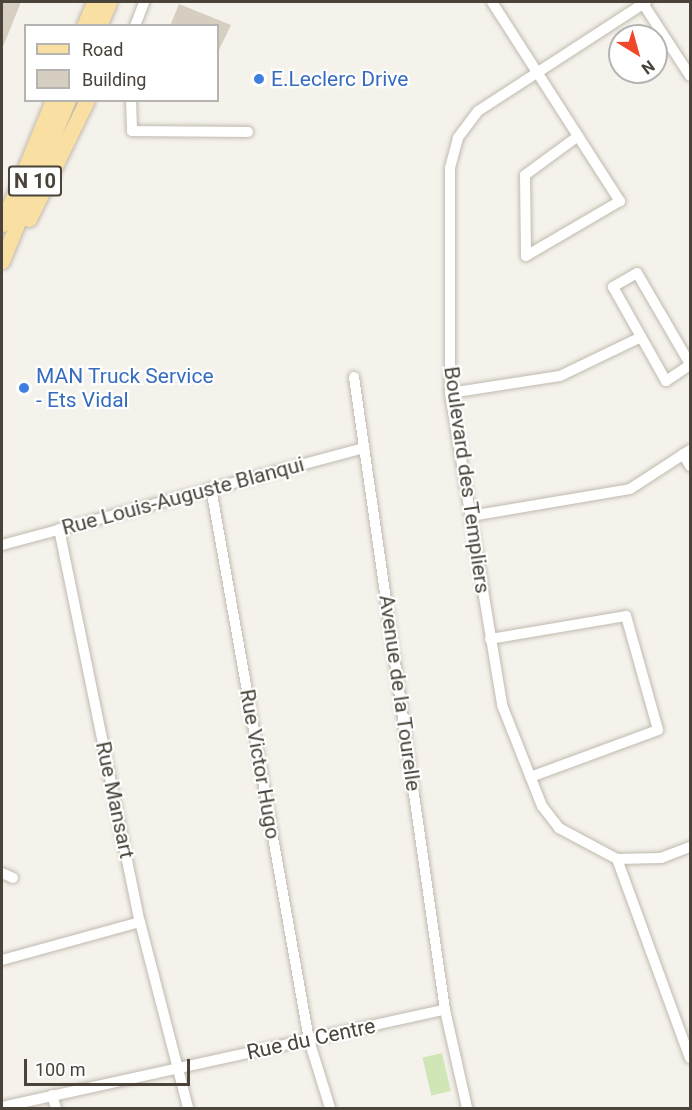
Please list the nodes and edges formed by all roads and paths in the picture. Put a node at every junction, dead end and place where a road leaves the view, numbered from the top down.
1 (94, 2) edge
2 (109, 2) edge
3 (144, 2) edge
4 (492, 2) edge
5 (644, 2) edge
6 (85, 24) edge
7 (100, 24) edge
8 (136, 24) edge
9 (537, 71) junction
10 (690, 76) edge
11 (52, 102) edge
12 (67, 102) edge
13 (86, 102) edge
14 (131, 102) edge
15 (248, 132) dead end
16 (578, 136) junction
17 (2, 224) edge
18 (8, 246) junction
19 (2, 261) edge
20 (641, 337) junction
21 (690, 365) edge
22 (354, 377) dead end
23 (450, 393) junction
24 (364, 448) junction
25 (687, 452) edge
26 (690, 466) edge
27 (211, 488) junction
28 (471, 516) junction
29 (59, 530) junction
30 (2, 545) edge
31 (490, 639) junction
32 (530, 777) junction
33 (690, 847) edge
34 (617, 859) junction
35 (2, 873) edge
36 (13, 879) dead end
37 (140, 922) junction
38 (2, 960) edge
39 (445, 1010) junction
40 (687, 1037) edge
41 (309, 1040) junction
42 (690, 1058) edge
43 (176, 1069) junction
44 (52, 1095) junction
45 (2, 1107) edge
46 (56, 1108) edge
47 (188, 1108) edge
48 (330, 1108) edge
49 (467, 1108) edge

1 - 6 main road
2 - 7 main road
3 - 8 street
4 - 9 street
5 - 9 street, Boulevard des Templiers
5 - 10 street
9 - 16 street
9 - 23 street, Boulevard des Templiers
11 - 17 main road, N 10
12 - 18 main road, N 10
13 - 18 main road
14 - 15 street
16 - 16 street
18 - 19 main road, N 10
20 - 21 street
20 - 21 street
20 - 23 street
22 - 24 street, Avenue de la Tourelle
23 - 28 street, Boulevard des Templiers
24 - 27 street, Rue Louis-Auguste Blanqui
24 - 39 street, Avenue de la Tourelle
25 - 26 street
25 - 28 street
27 - 29 street, Rue Louis-Auguste Blanqui
27 - 41 street, Rue Victor Hugo
28 - 31 street, Boulevard des Templiers
29 - 30 street, Rue Louis-Auguste Blanqui
29 - 37 street, Rue Mansart
31 - 32 street, Boulevard des Templiers
31 - 32 street
32 - 34 street, Boulevard des Templiers
33 - 34 street, Boulevard des Templiers
34 - 40 street
35 - 36 street
37 - 38 street
37 - 43 street, Rue Mansart
39 - 41 street, Rue du Centre
39 - 49 street, Avenue de la Tourelle
40 - 42 street
41 - 43 street, Rue du Centre
41 - 48 street, Rue Victor Hugo
43 - 44 street, Rue du Centre
43 - 47 street, Rue Mansart
44 - 45 street, Rue du Centre
44 - 46 street

